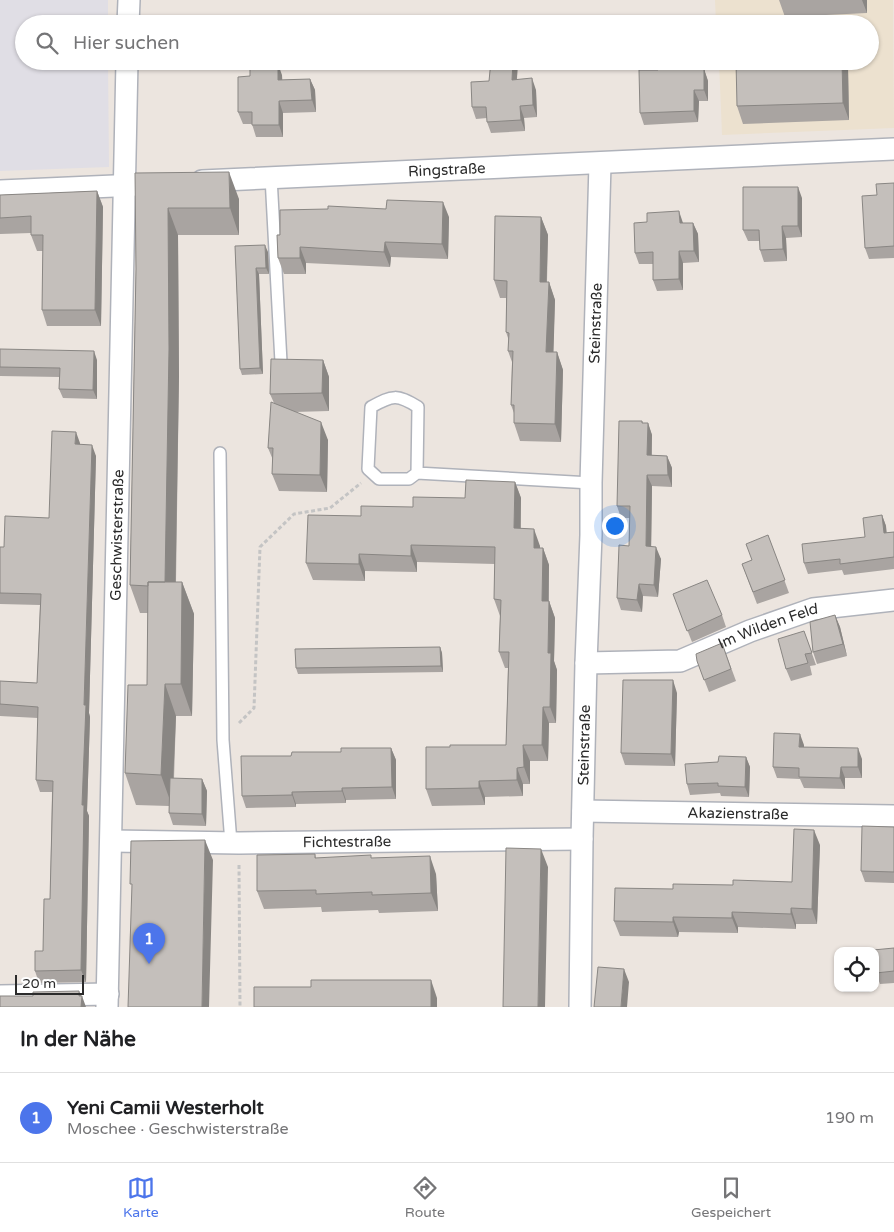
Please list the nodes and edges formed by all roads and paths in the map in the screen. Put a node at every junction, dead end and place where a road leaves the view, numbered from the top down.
1 (129, 0) edge
2 (128, 15) edge
3 (127, 70) edge
4 (894, 149) edge
5 (600, 164) junction
6 (271, 177) junction
7 (183, 182) edge
8 (154, 184) edge
9 (124, 186) junction
10 (0, 191) edge
11 (281, 362) edge
12 (220, 454) dead end
13 (417, 473) junction
14 (373, 474) junction
15 (591, 483) junction
16 (894, 600) edge
17 (586, 663) junction
18 (223, 740) junction
19 (583, 811) junction
20 (894, 816) edge
21 (582, 839) junction
22 (112, 841) junction
23 (235, 843) junction
24 (0, 996) edge
25 (107, 1001) edge
26 (240, 1007) edge
27 (580, 1007) edge

1 - 2 street
3 - 9 street, Geschwisterstraße
4 - 5 street, Ringstraße
5 - 6 street, Ringstraße
5 - 15 street, Steinstraße
6 - 7 street, Ringstraße
6 - 11 lane
8 - 9 street
9 - 10 street
9 - 22 street, Geschwisterstraße
12 - 18 lane
13 - 14 lane
13 - 14 lane
13 - 15 lane
14 - 18 path
15 - 17 street, Steinstraße
16 - 17 street, Im Wilden Feld
17 - 19 street, Steinstraße
18 - 23 lane
19 - 20 street, Akazienstraße
19 - 21 street, Steinstraße
21 - 23 street, Fichtestraße
21 - 27 street, Steinstraße
22 - 23 street, Fichtestraße
22 - 25 street, Geschwisterstraße
23 - 26 path
24 - 25 street

